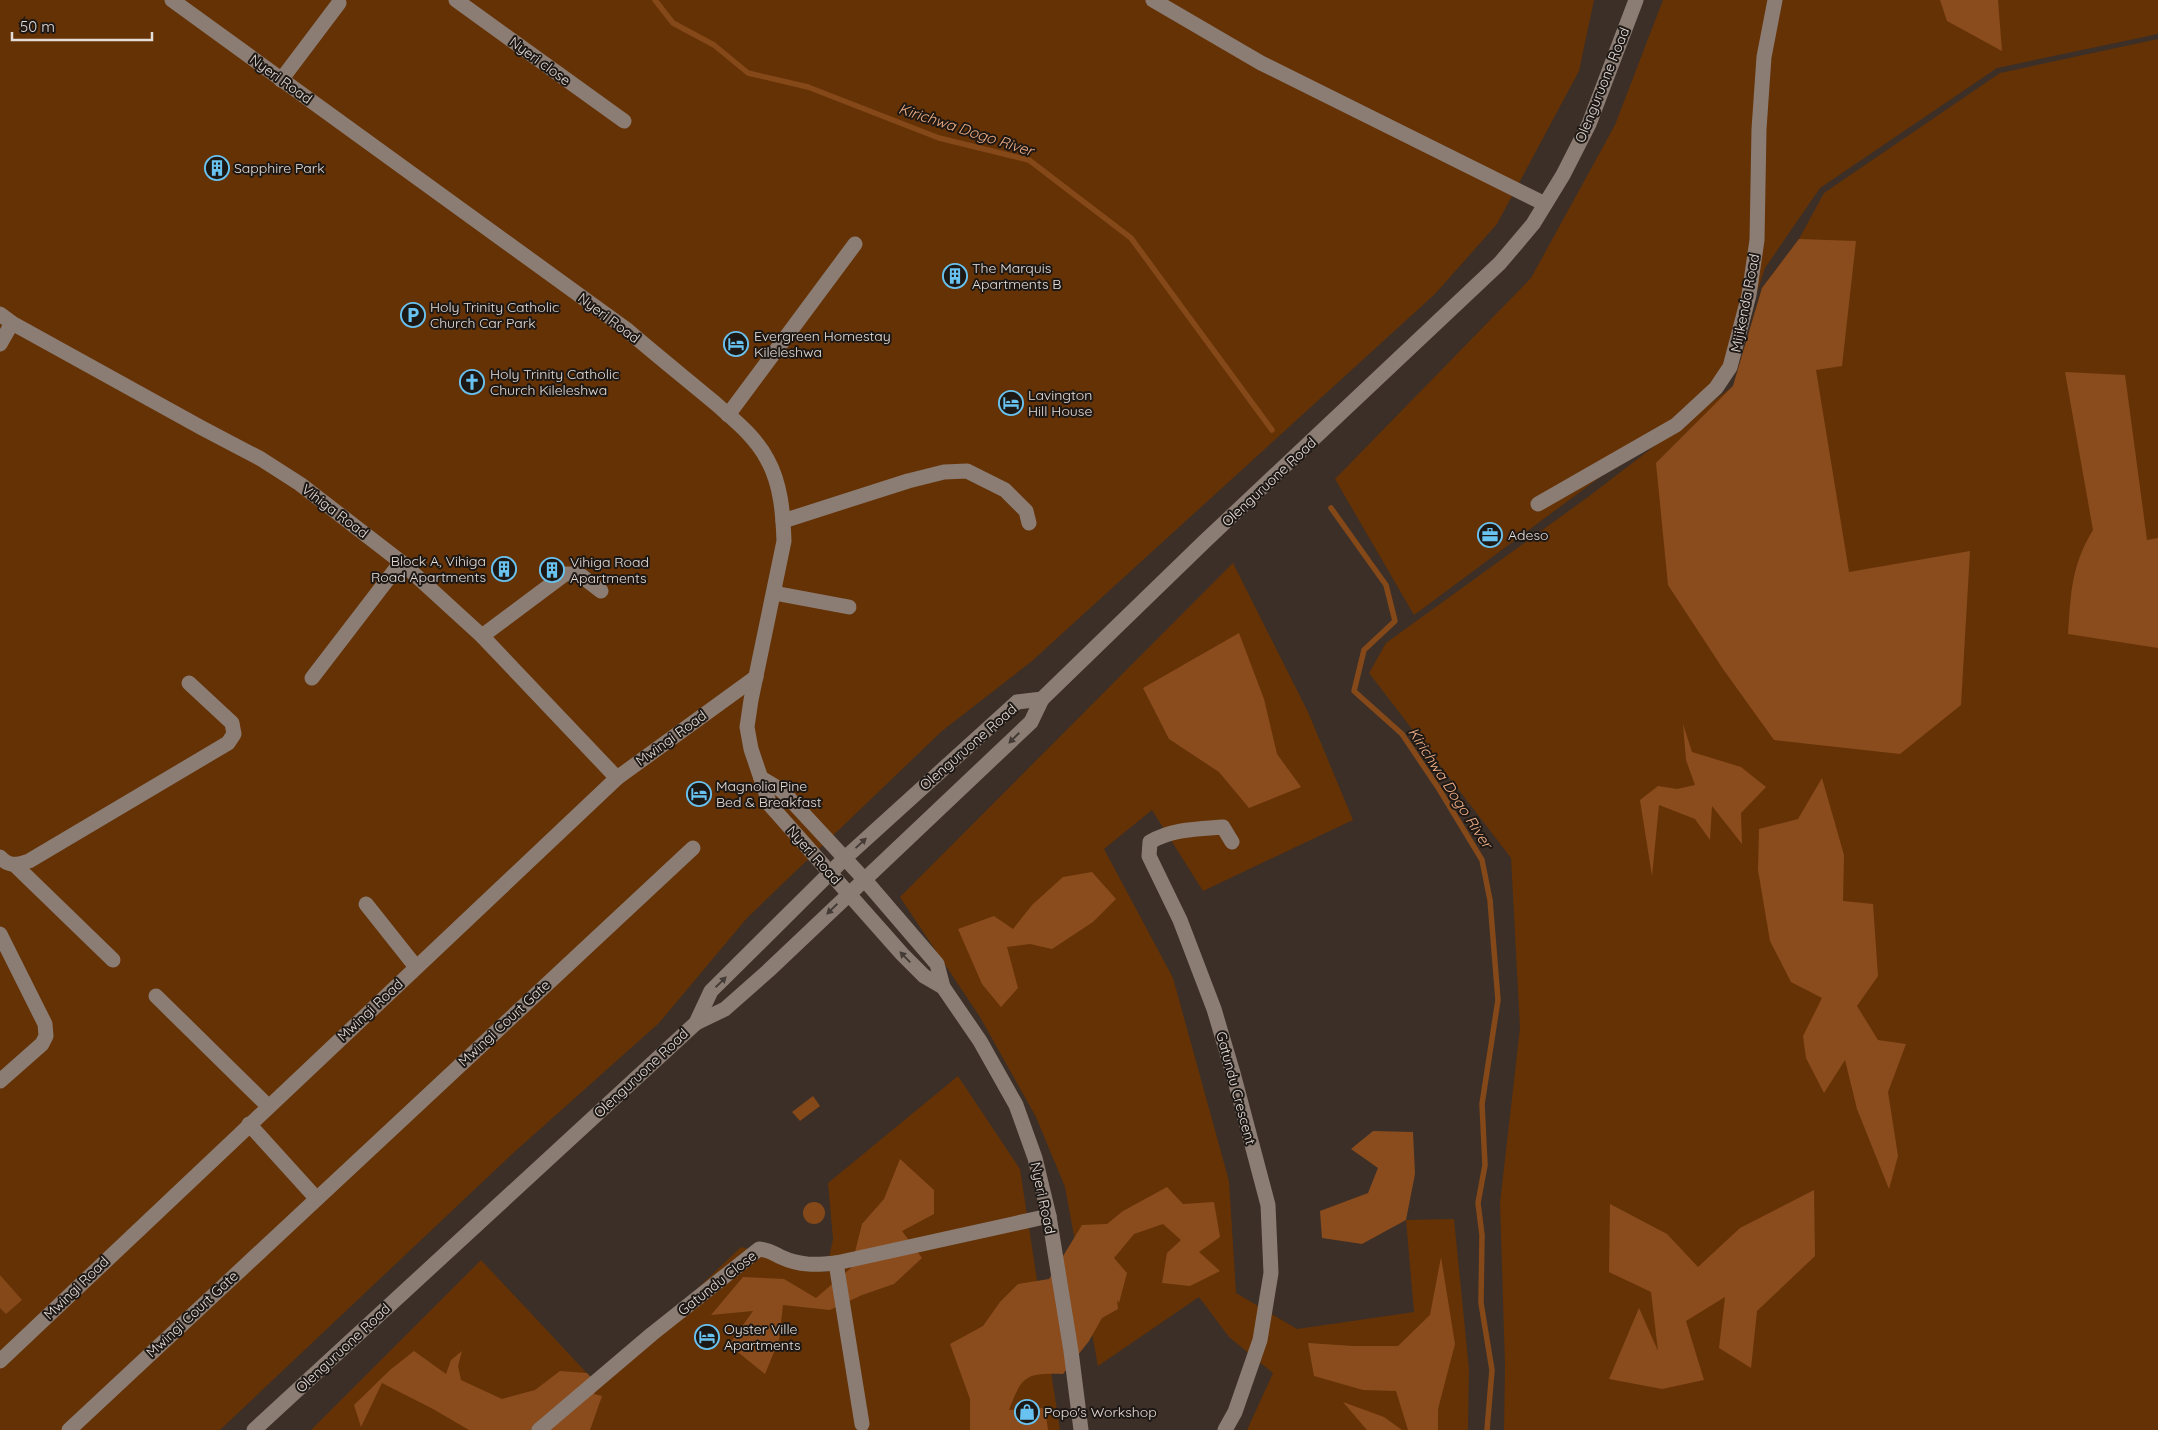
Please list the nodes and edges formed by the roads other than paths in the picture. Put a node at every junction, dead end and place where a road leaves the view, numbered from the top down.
1 (172, 0) edge
2 (456, 0) edge
3 (1153, 0) edge
4 (1636, 0) edge
5 (1775, 0) edge
6 (339, 3) dead end
7 (281, 80) junction
8 (624, 121) dead end
9 (1545, 204) junction
10 (855, 244) dead end
11 (6, 318) edge
12 (0, 344) edge
13 (728, 415) junction
14 (1538, 504) dead end
15 (783, 521) junction
16 (1029, 523) dead end
17 (401, 562) junction
18 (601, 591) dead end
19 (774, 593) junction
20 (849, 608) dead end
21 (482, 636) junction
22 (756, 677) junction
23 (312, 678) dead end
24 (189, 683) dead end
25 (1042, 699) junction
26 (617, 778) junction
27 (761, 778) junction
28 (1232, 842) dead end
29 (693, 848) dead end
30 (0, 857) edge
31 (845, 858) junction
32 (16, 866) junction
33 (830, 874) junction
34 (864, 880) junction
35 (848, 894) junction
36 (366, 904) dead end
37 (0, 934) edge
38 (112, 960) dead end
39 (416, 967) junction
40 (944, 987) junction
41 (156, 996) dead end
42 (696, 1023) junction
43 (0, 1081) edge
44 (268, 1106) junction
45 (249, 1124) junction
46 (316, 1198) junction
47 (1048, 1216) junction
48 (836, 1263) junction
49 (1, 1356) edge
50 (862, 1424) dead end
51 (69, 1430) edge
52 (254, 1430) edge
53 (539, 1430) edge
54 (1081, 1430) edge
55 (1225, 1430) edge

1 - 7 street, Nyeri Road
2 - 8 street, Nyeri close
3 - 9 street
4 - 9 street, Olenguruone Road
5 - 14 street, Mijikenda Road
6 - 7 street
7 - 13 street, Nyeri Road
9 - 25 street, Olenguruone Road
10 - 13 street
11 - 12 street
11 - 17 street, Vihiga Road
13 - 15 street, Nyeri Road
15 - 16 street
15 - 19 street, Nyeri Road
17 - 21 street, Vihiga Road
17 - 23 street
18 - 21 street
19 - 20 street
19 - 22 street, Nyeri Road
21 - 26 street, Vihiga Road
22 - 26 street, Mwingi Road
22 - 27 street, Nyeri Road
24 - 32 street
31 -> 25 street, Olenguruone Road
25 -> 34 street
26 - 39 street, Mwingi Road
27 - 31 street, Nyeri Road
27 - 33 street, Nyeri Road
28 - 55 street, Gatundu Crescent
29 - 46 street, Mwingi Court Gate
30 - 32 street
31 - 33 street, Olenguruone Road
31 - 34 street, Nyeri Road
32 - 38 street
33 - 35 street, Nyeri Road
42 -> 33 street, Olenguruone Road
34 - 35 street
34 - 40 street, Nyeri Road
40 -> 35 street, Nyeri Road
35 -> 42 street
36 - 39 street
37 - 43 street
39 - 44 street, Mwingi Road
40 - 47 street, Nyeri Road
41 - 44 street
42 - 52 street, Olenguruone Road
44 - 45 street, Mwingi Road
45 - 46 street
45 - 49 street, Mwingi Road
46 - 51 street, Mwingi Court Gate
47 - 48 street, Gatundu Close
47 - 54 street, Nyeri Road
48 - 50 street
48 - 53 street, Gatundu Close

